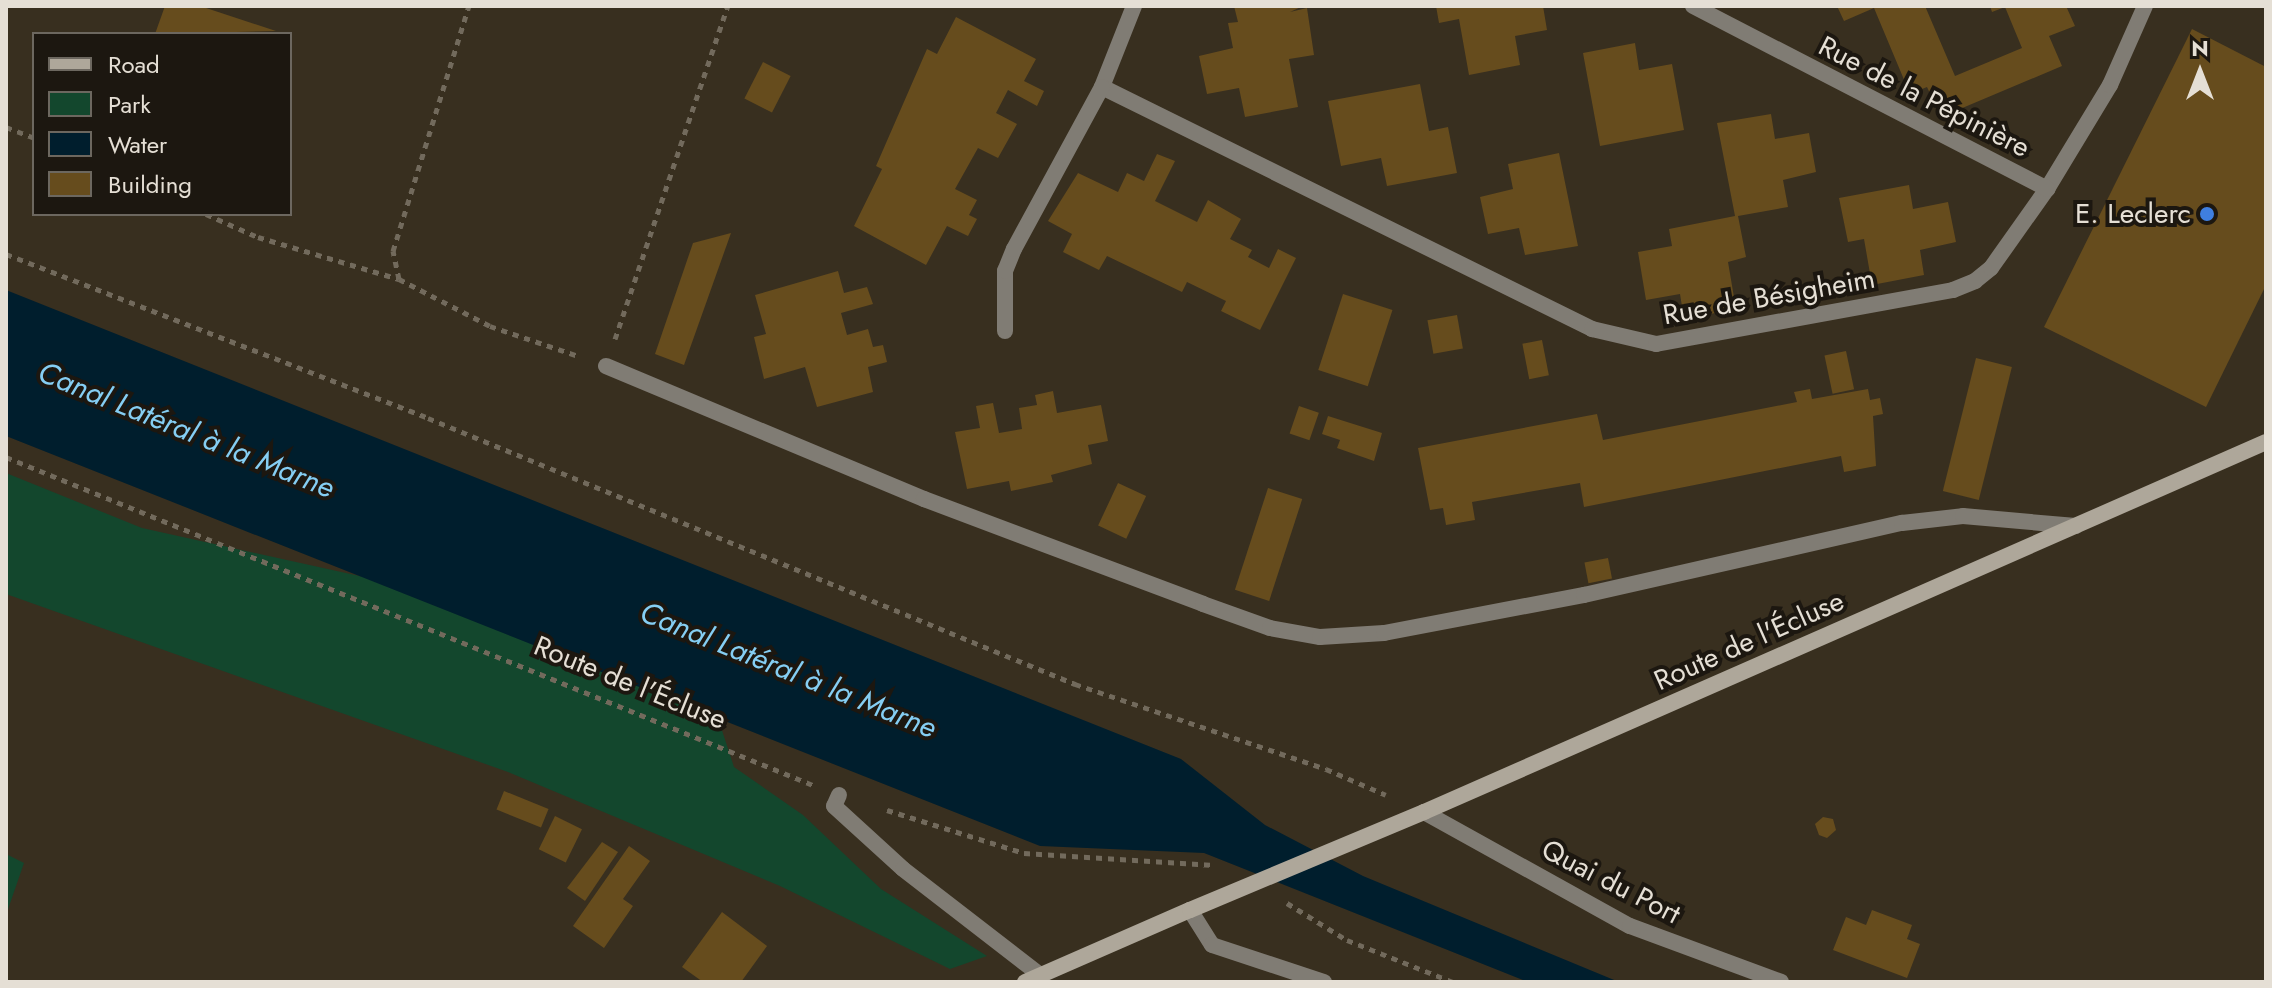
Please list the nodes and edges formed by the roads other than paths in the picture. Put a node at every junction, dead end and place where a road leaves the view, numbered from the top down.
1 (1134, 6) edge
2 (1693, 6) edge
3 (2145, 6) edge
4 (1102, 87) junction
5 (2047, 189) junction
6 (1005, 331) dead end
7 (606, 366) road end
8 (2266, 442) edge
9 (2076, 526) junction
10 (839, 795) road end
11 (1424, 812) junction
12 (1190, 910) junction
13 (1032, 979) edge
14 (1324, 982) edge
15 (1781, 982) edge

1 - 4 street
2 - 5 street, Rue de la Pépinière
3 - 5 street, Rue de Bésigheim
4 - 5 street, Rue de Bésigheim
4 - 6 street
7 - 9 street
8 - 9 main road, Route de l'Écluse
9 - 11 main road, Route de l'Écluse
10 - 13 street
11 - 12 main road, Route de l'Écluse, bridge
11 - 15 street, Quai du Port
12 - 13 main road, Route de l'Écluse
12 - 14 street

